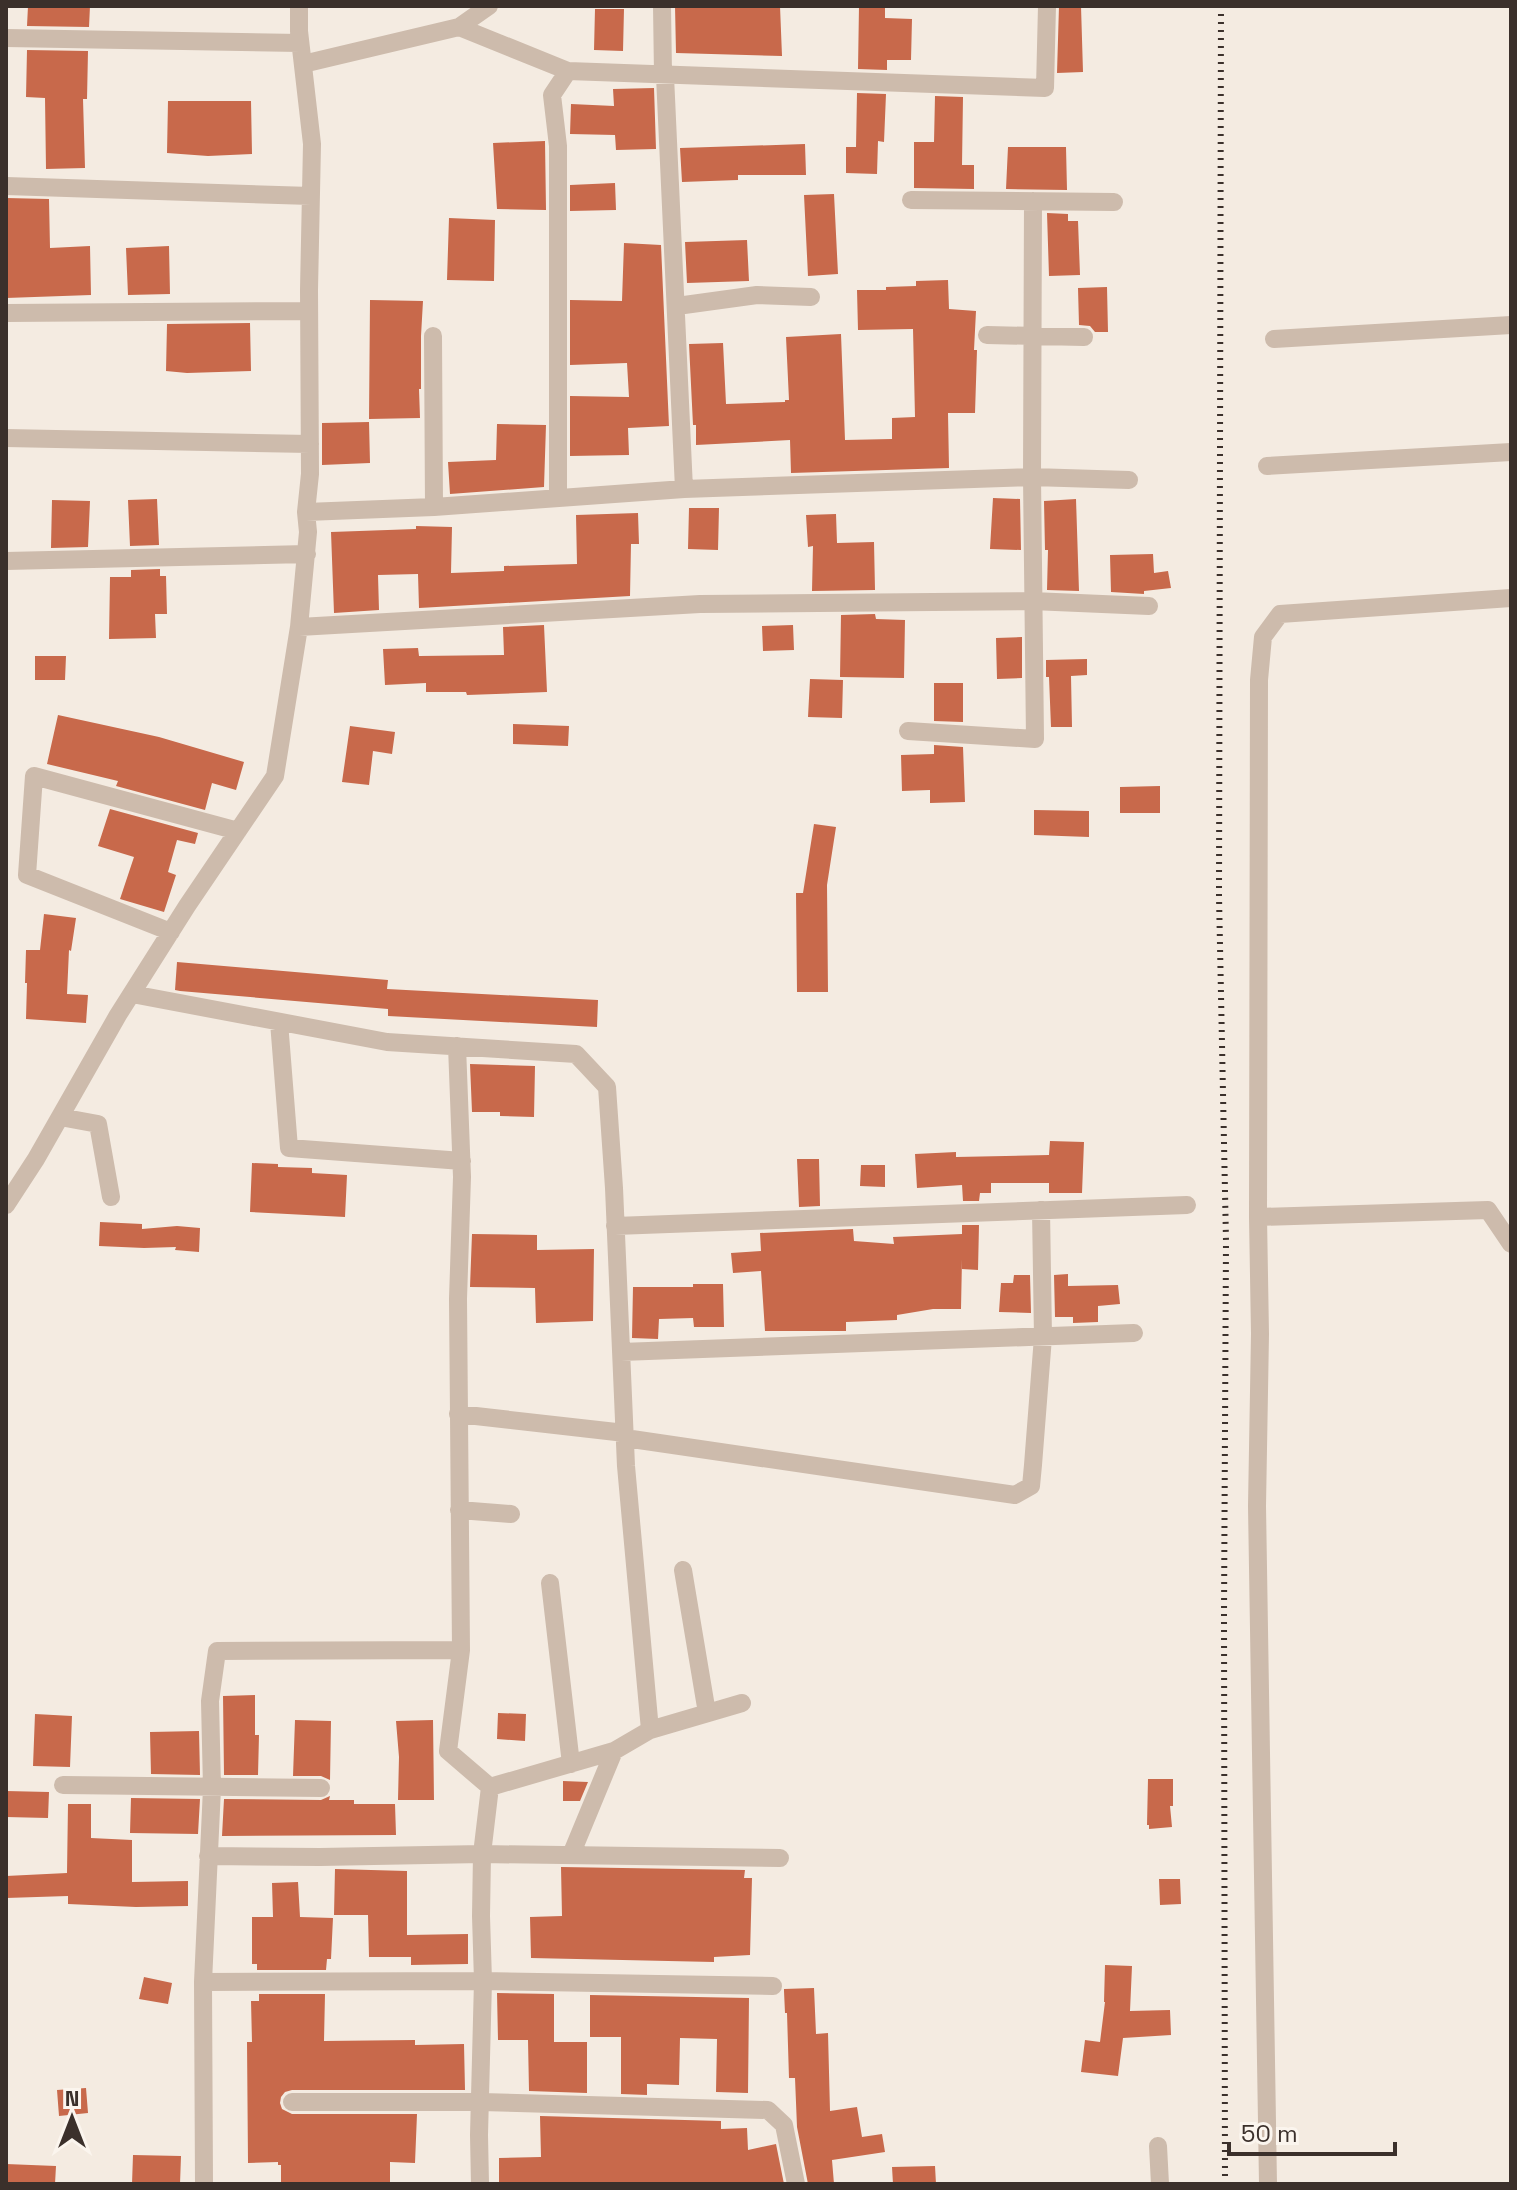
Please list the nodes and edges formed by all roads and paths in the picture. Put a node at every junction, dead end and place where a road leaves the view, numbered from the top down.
1 (299, 6) edge
2 (489, 6) edge
3 (662, 6) edge
4 (1047, 6) edge
5 (459, 27) junction
6 (6, 38) edge
7 (300, 43) junction
8 (303, 64) junction
9 (568, 71) junction
10 (663, 74) junction
11 (6, 186) edge
12 (311, 196) junction
13 (911, 200) dead end
14 (1033, 201) junction
15 (1114, 202) dead end
16 (811, 297) dead end
17 (677, 306) junction
18 (309, 311) junction
19 (6, 313) edge
20 (1511, 325) edge
21 (987, 335) dead end
22 (433, 336) dead end
23 (1033, 336) junction
24 (1084, 337) dead end
25 (1274, 339) dead end
26 (6, 438) edge
27 (310, 444) junction
28 (1511, 452) edge
29 (1267, 466) dead end
30 (1032, 477) junction
31 (1129, 480) dead end
32 (684, 489) junction
33 (558, 498) junction
34 (434, 507) junction
35 (306, 512) junction
36 (307, 554) junction
37 (6, 561) edge
38 (1511, 598) edge
39 (1032, 601) junction
40 (1149, 606) dead end
41 (299, 627) junction
42 (908, 731) dead end
43 (238, 831) junction
44 (171, 932) junction
45 (132, 994) junction
46 (279, 1022) junction
47 (457, 1046) junction
48 (60, 1117) junction
49 (462, 1161) junction
50 (111, 1197) dead end
51 (6, 1205) edge
52 (1187, 1205) dead end
53 (1041, 1210) junction
54 (1258, 1217) junction
55 (615, 1226) junction
56 (1511, 1244) edge
57 (1134, 1333) dead end
58 (1043, 1337) junction
59 (621, 1352) junction
60 (458, 1414) junction
61 (625, 1436) junction
62 (459, 1510) junction
63 (511, 1514) dead end
64 (683, 1570) dead end
65 (550, 1583) dead end
66 (461, 1650) junction
67 (742, 1703) dead end
68 (707, 1713) junction
69 (650, 1730) junction
70 (614, 1751) junction
71 (571, 1764) junction
72 (63, 1785) dead end
73 (490, 1787) junction
74 (212, 1788) junction
75 (321, 1788) dead end
76 (482, 1854) junction
77 (571, 1855) junction
78 (208, 1856) junction
79 (780, 1858) dead end
80 (483, 1981) junction
81 (203, 1982) junction
82 (773, 1986) dead end
83 (292, 2102) dead end
84 (481, 2102) junction
85 (1158, 2146) dead end
86 (204, 2184) edge
87 (480, 2184) edge
88 (796, 2184) edge
89 (1160, 2184) edge
90 (1268, 2184) edge

1 - 7 street
2 - 5 street
3 - 10 street
4 - 10 street
5 - 8 street
5 - 9 street
6 - 7 street
7 - 8 street
8 - 12 street
9 - 10 street
9 - 33 street
10 - 17 street
11 - 12 street
12 - 18 street
13 - 14 street
14 - 15 street
14 - 23 street
16 - 17 street
17 - 32 street
18 - 19 street
18 - 27 street
20 - 25 street
21 - 23 street
22 - 34 street
23 - 24 street
23 - 30 street
26 - 27 street
27 - 35 street
28 - 29 street
30 - 31 street
30 - 32 street
30 - 39 street
32 - 33 street
33 - 34 street
34 - 35 street
35 - 36 street
36 - 37 street
36 - 41 street
38 - 54 street
39 - 40 street
39 - 41 street
39 - 42 street
41 - 43 street
43 - 44 street
43 - 44 street
44 - 45 street
45 - 46 street
45 - 48 street
46 - 47 street
46 - 49 street
47 - 49 street
47 - 55 street
48 - 50 street
48 - 51 street
49 - 60 street
52 - 53 street
53 - 55 street
53 - 58 street
54 - 56 street
54 - 90 street
55 - 59 street
57 - 58 street
58 - 59 street
58 - 61 street
59 - 61 street
60 - 61 street
60 - 62 street
61 - 69 street
62 - 63 street
62 - 66 street
64 - 68 street
65 - 71 street
66 - 73 street
66 - 74 street
67 - 68 street
68 - 69 street
69 - 70 street
70 - 71 street
70 - 77 street
71 - 73 street
72 - 74 street
73 - 76 street
74 - 75 street
74 - 78 street
76 - 77 street
76 - 78 street
76 - 80 street
77 - 79 street
78 - 81 street
80 - 81 street
80 - 82 street
80 - 84 street
81 - 86 street
83 - 84 street
84 - 87 street
84 - 88 street
85 - 89 street

